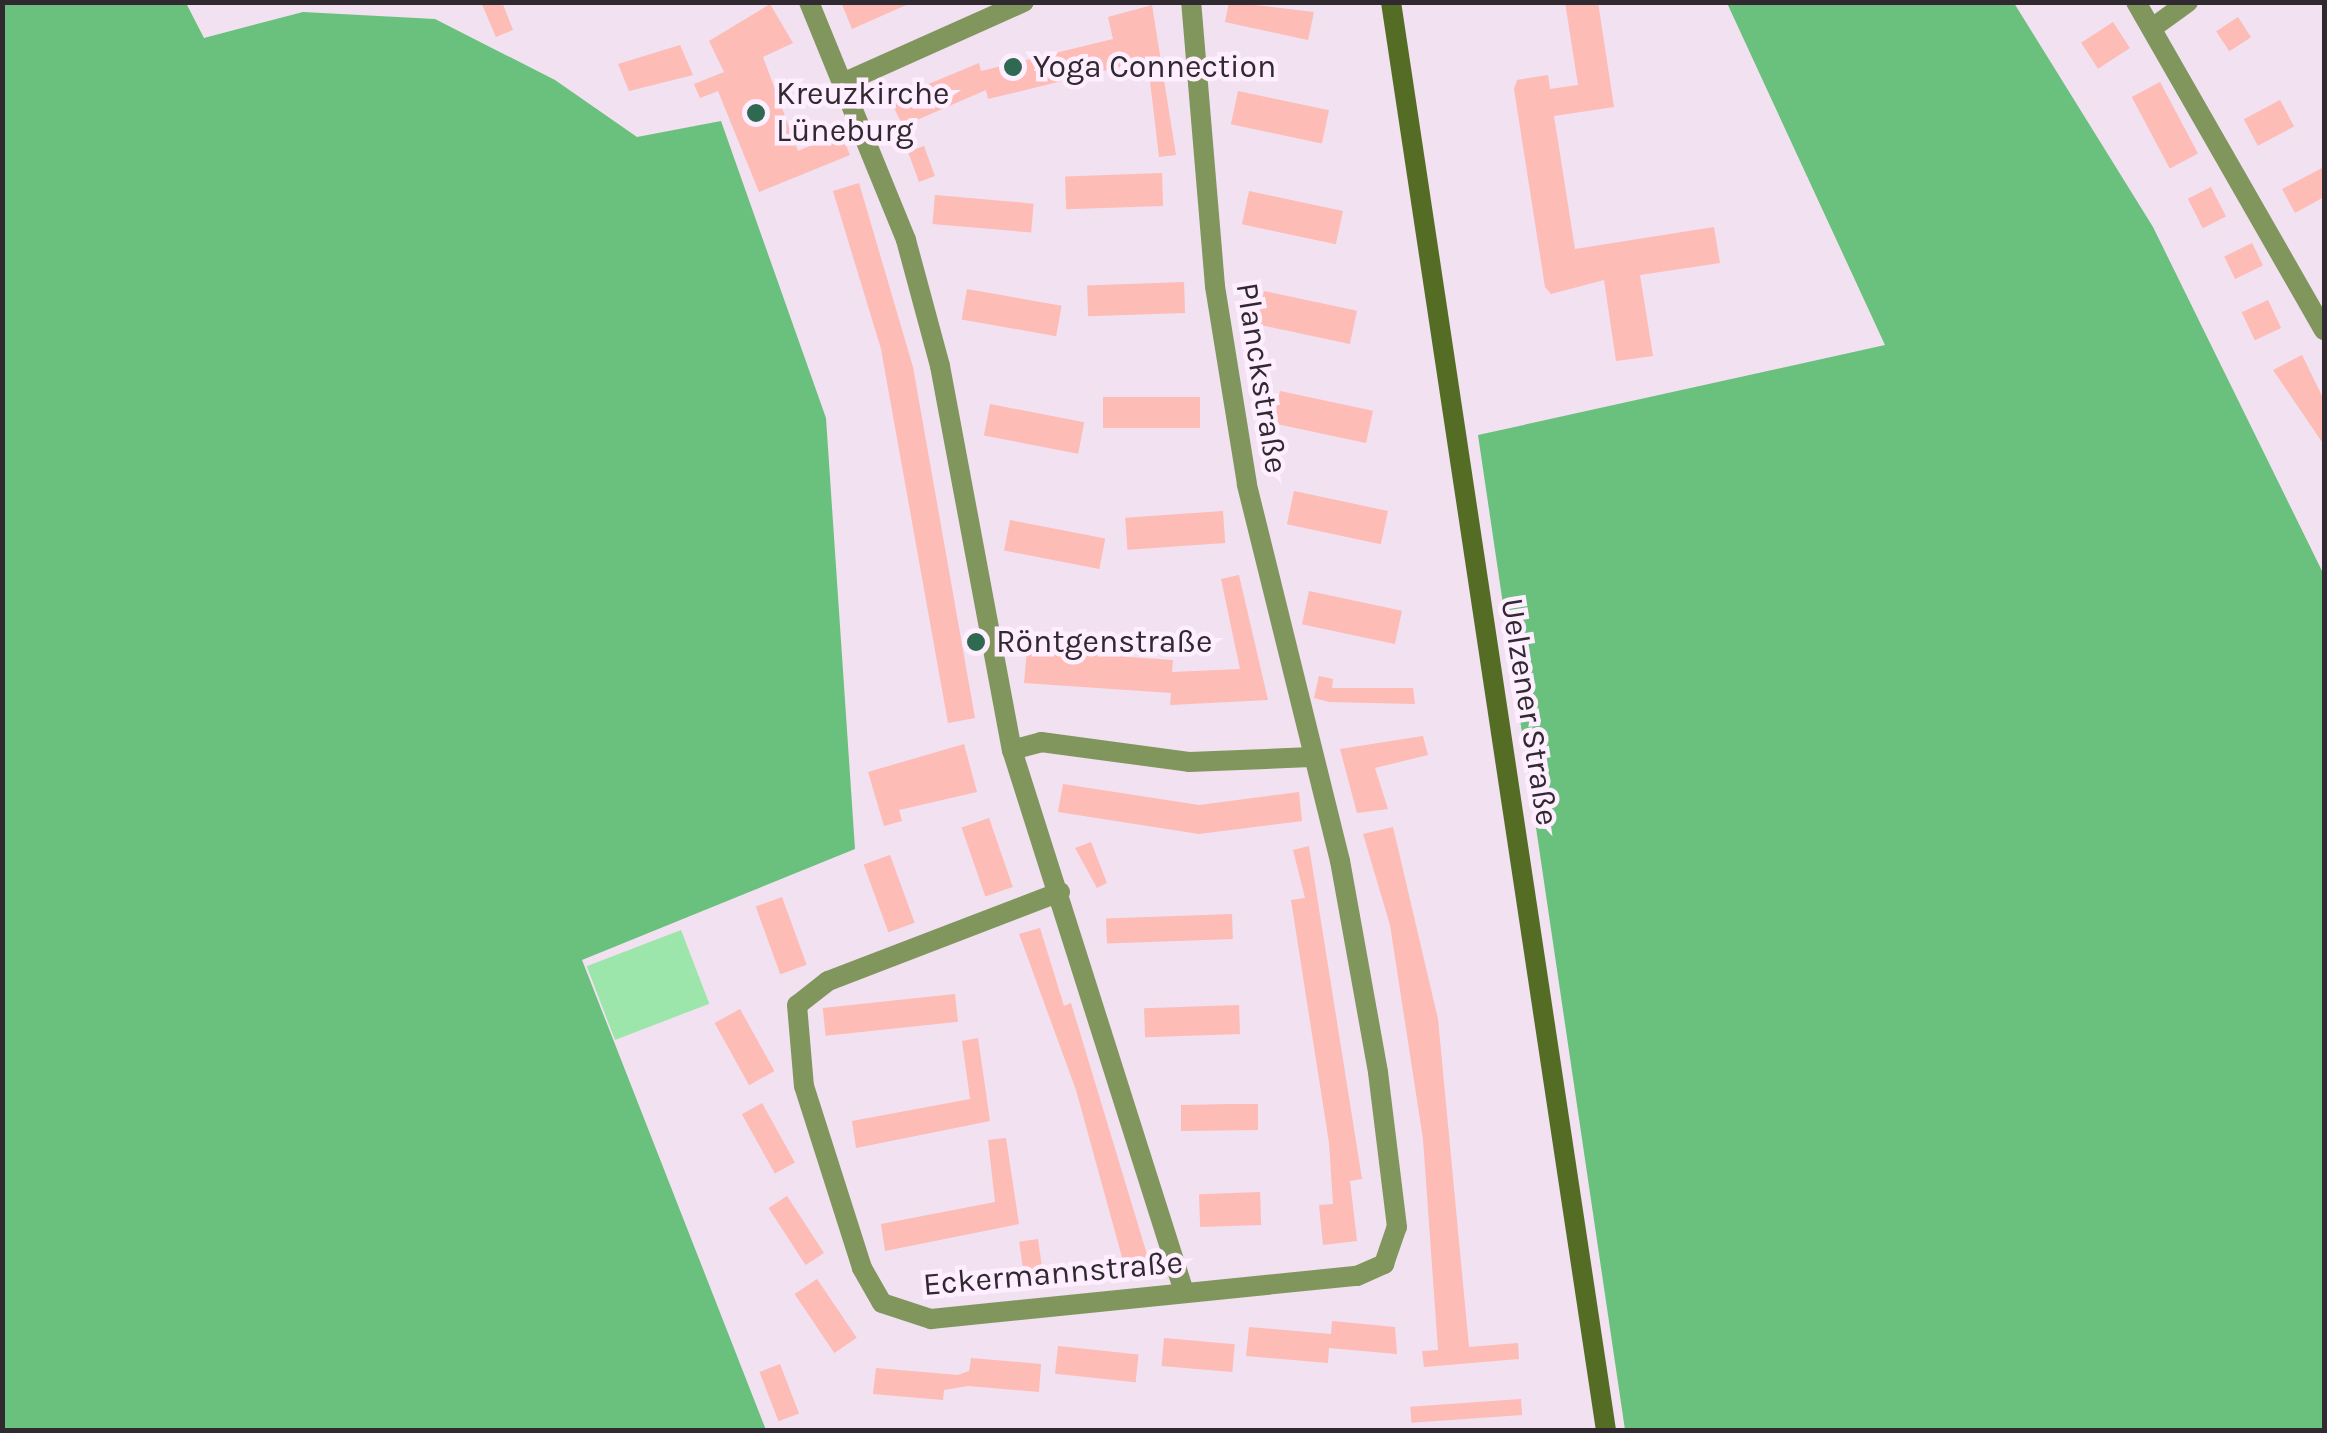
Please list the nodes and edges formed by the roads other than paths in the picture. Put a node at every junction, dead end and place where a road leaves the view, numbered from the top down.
1 (809, 2) edge
2 (1024, 2) edge
3 (1191, 2) edge
4 (1391, 2) edge
5 (2136, 2) edge
6 (2188, 2) edge
7 (2155, 26) junction
8 (845, 82) junction
9 (2324, 330) edge
10 (1012, 750) junction
11 (1311, 757) junction
12 (1060, 892) junction
13 (1397, 1238) joint
14 (1184, 1292) junction
15 (1606, 1430) edge

1 - 8 street
2 - 8 street
3 - 11 street, Planckstraße
4 - 15 main road, Uelzener Straße
5 - 7 street
6 - 7 street
7 - 9 street
8 - 10 street
10 - 11 street
10 - 12 street
11 - 13 street, Planckstraße
12 - 14 street
12 - 14 street, Eckermannstraße
13 - 14 street, Eckermannstraße

